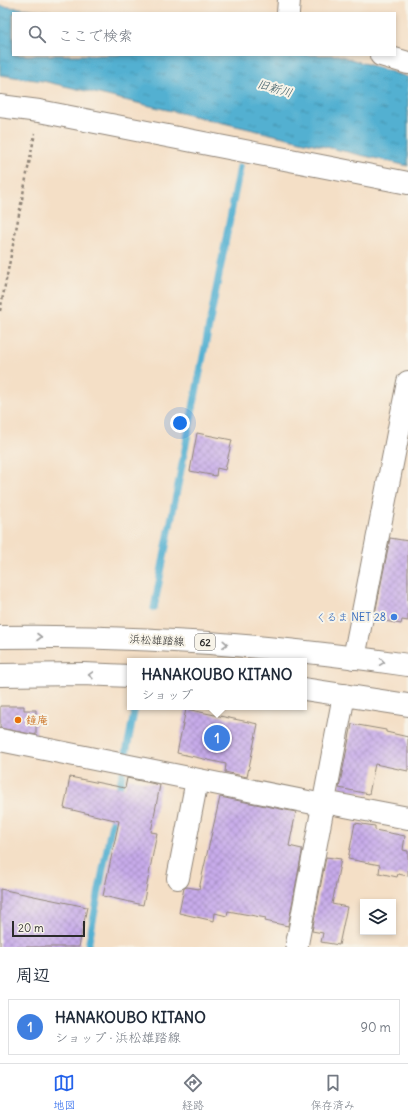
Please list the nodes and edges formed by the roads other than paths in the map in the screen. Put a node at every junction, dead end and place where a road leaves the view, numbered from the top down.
1 (289, 0) edge
2 (288, 12) edge
3 (384, 56) edge
4 (408, 63) edge
5 (0, 106) edge
6 (408, 183) edge
7 (408, 382) edge
8 (0, 637) edge
9 (354, 658) junction
10 (408, 665) edge
11 (0, 675) edge
12 (127, 676) edge
13 (307, 689) edge
14 (344, 695) junction
15 (408, 705) edge
16 (0, 740) edge
17 (197, 780) junction
18 (323, 804) junction
19 (408, 818) edge
20 (178, 878) dead end
21 (297, 944) dead end

1 - 2 street
3 - 4 street
5 - 6 street
7 - 9 street
8 -> 9 street, 浜松雄踏線 / 62
9 -> 10 street, 浜松雄踏線 / 62
12 -> 11 street
13 - 14 street
14 - 15 street
14 - 18 street
16 - 17 street
17 - 18 street
17 - 20 street
18 - 19 street
18 - 21 street

